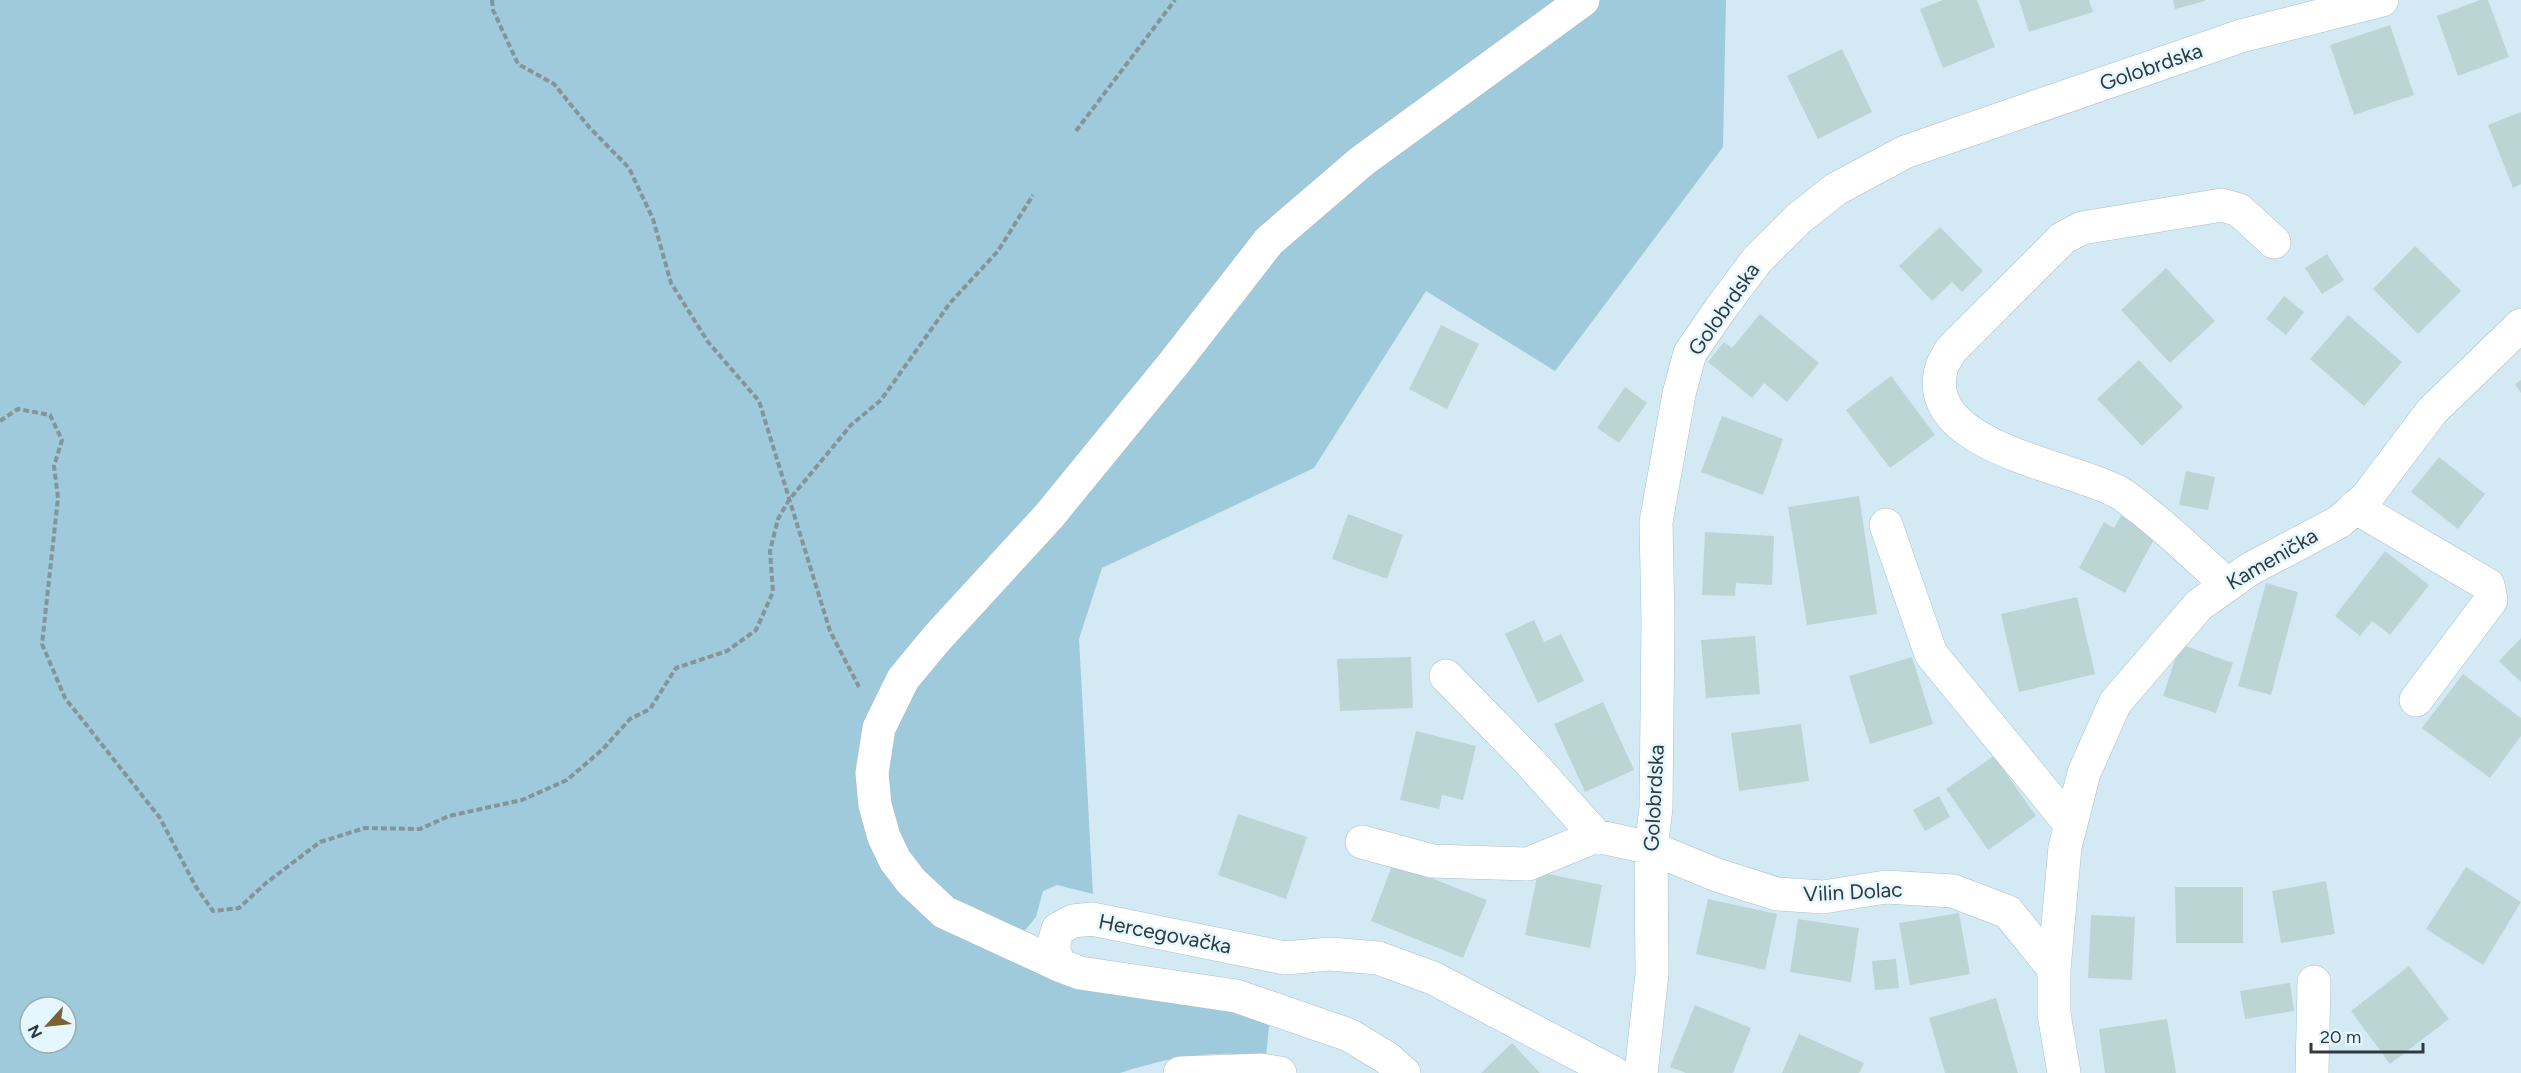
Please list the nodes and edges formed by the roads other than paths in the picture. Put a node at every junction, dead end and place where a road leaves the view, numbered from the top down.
1 (1583, 0) edge
2 (2382, 0) edge
3 (2274, 242) dead end
4 (2521, 325) edge
5 (2355, 507) junction
6 (1886, 525) dead end
7 (2226, 585) junction
8 (1446, 676) dead end
9 (2416, 700) dead end
10 (2071, 825) junction
11 (1596, 836) junction
12 (1362, 843) dead end
13 (1651, 848) junction
14 (1059, 965) junction
15 (2054, 969) junction
16 (2314, 982) dead end
17 (1605, 1070) edge
18 (1180, 1073) edge
19 (1280, 1073) edge
20 (1404, 1073) edge
21 (1641, 1073) edge
22 (2064, 1073) edge
23 (2312, 1073) edge

1 - 14 street
2 - 13 street, Golobrdska
3 - 7 street
4 - 5 street, Kamenička
5 - 7 street, Kamenička
5 - 9 street
6 - 10 street
7 - 10 street, Kamenička
8 - 11 street
10 - 15 street, Kamenička
11 - 12 street
11 - 13 street, Vilin Dolac
13 - 15 street, Vilin Dolac
13 - 21 street, Golobrdska
14 - 17 street, Hercegovačka
14 - 20 street
15 - 22 street
16 - 23 street
18 - 19 street

